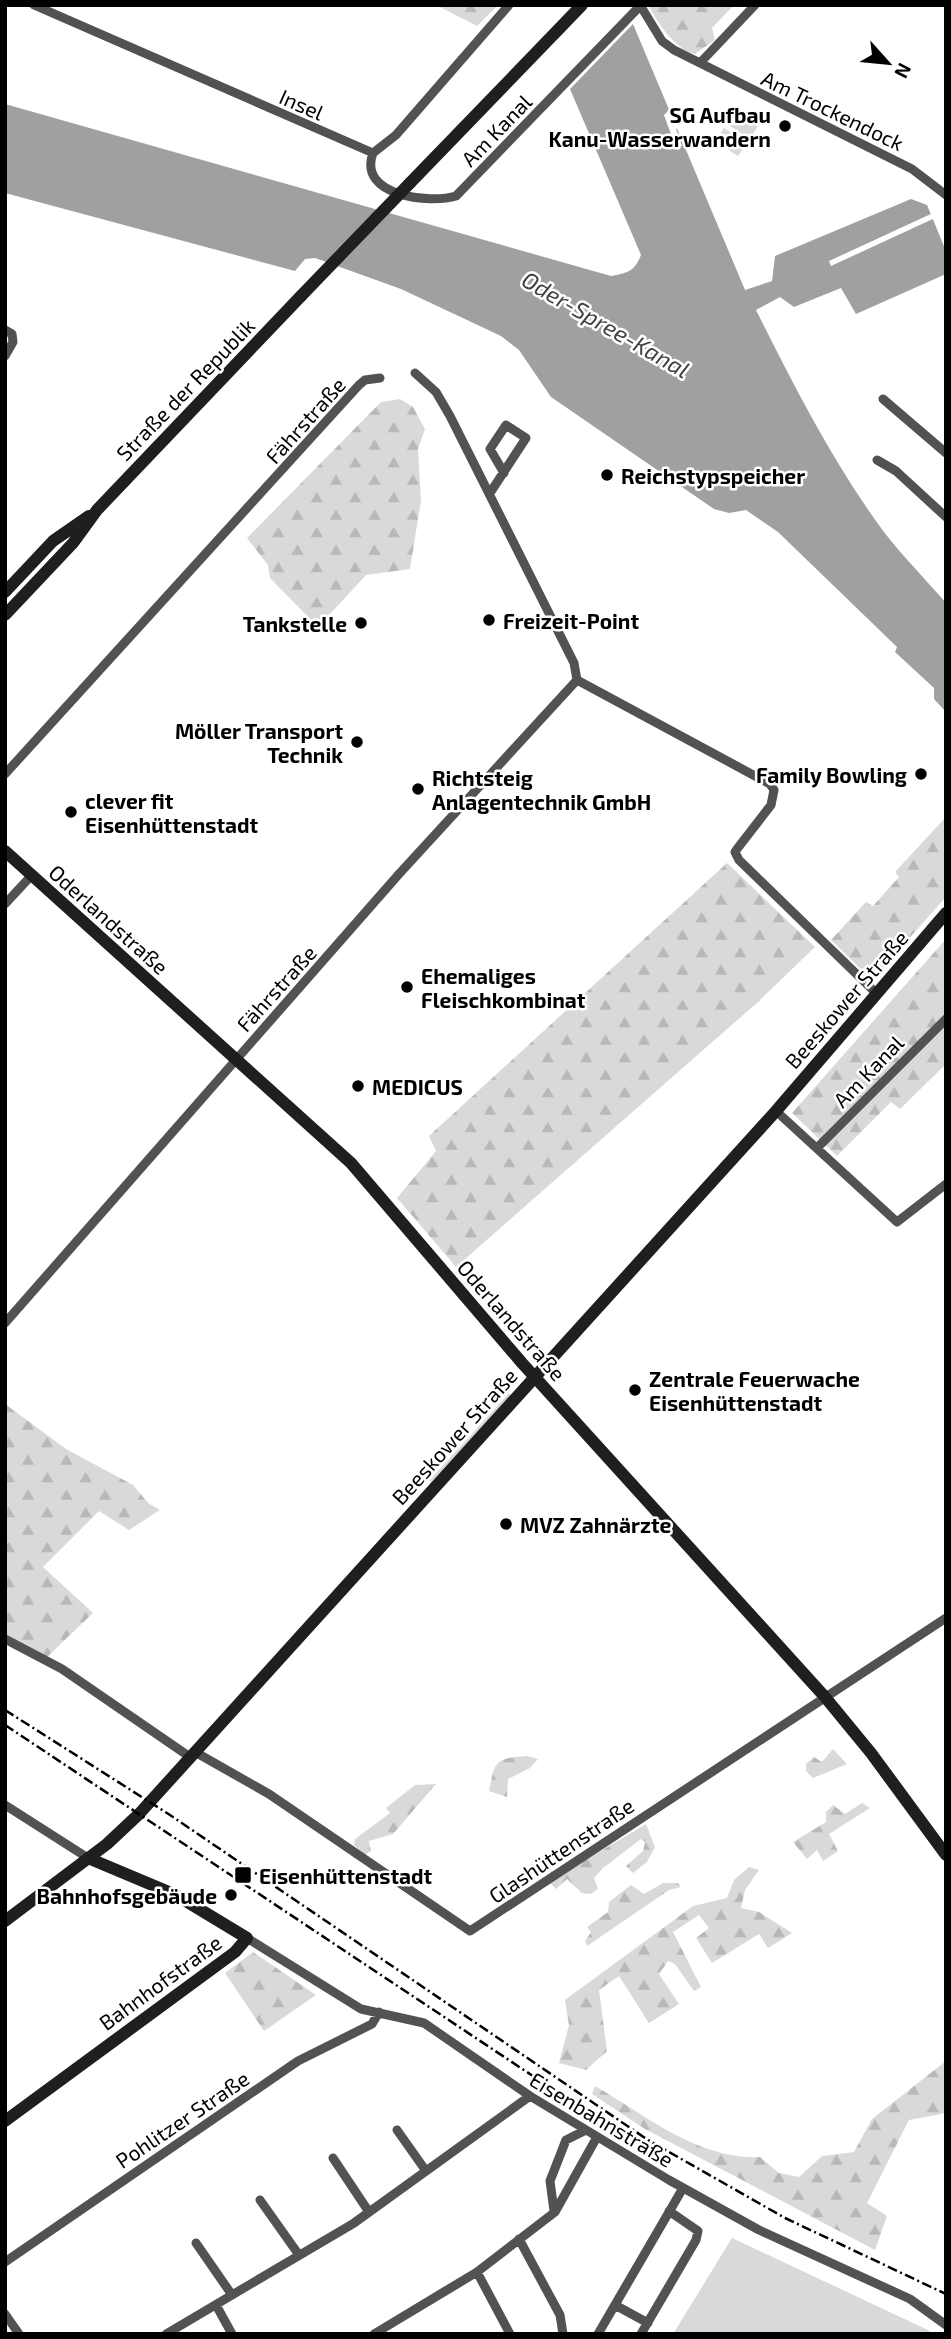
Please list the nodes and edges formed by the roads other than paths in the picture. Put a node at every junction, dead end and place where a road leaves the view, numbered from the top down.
1 (34, 5) edge
2 (509, 5) edge
3 (582, 5) edge
4 (755, 5) edge
5 (640, 6) edge
6 (700, 63) junction
7 (373, 153) junction
8 (946, 195) edge
9 (5, 330) edge
10 (5, 356) edge
11 (415, 373) dead end
12 (380, 378) dead end
13 (883, 399) dead end
14 (946, 453) edge
15 (877, 460) dead end
16 (504, 473) junction
17 (490, 493) junction
18 (97, 510) junction
19 (946, 516) edge
20 (5, 592) edge
21 (5, 615) edge
22 (577, 680) junction
23 (5, 774) edge
24 (5, 851) edge
25 (31, 876) junction
26 (5, 904) edge
27 (946, 913) edge
28 (876, 993) junction
29 (946, 1019) edge
30 (236, 1059) junction
31 (776, 1111) junction
32 (817, 1149) junction
33 (946, 1184) edge
34 (5, 1323) edge
35 (535, 1376) junction
36 (946, 1618) edge
37 (5, 1639) edge
38 (825, 1697) junction
39 (193, 1754) junction
40 (5, 1805) edge
41 (107, 1844) junction
42 (946, 1855) edge
43 (88, 1858) junction
44 (112, 1870) junction
45 (5, 1921) edge
46 (247, 1938) junction
47 (379, 2012) junction
48 (530, 2096) junction
49 (5, 2121) edge
50 (397, 2130) dead end
51 (586, 2130) junction
52 (597, 2137) junction
53 (332, 2158) dead end
54 (426, 2171) junction
55 (683, 2188) junction
56 (260, 2200) dead end
57 (669, 2211) junction
58 (369, 2212) junction
59 (555, 2212) junction
60 (519, 2239) junction
61 (196, 2243) dead end
62 (299, 2255) junction
63 (5, 2262) edge
64 (477, 2272) junction
65 (232, 2295) junction
66 (216, 2305) junction
67 (615, 2305) junction
68 (5, 2314) edge
69 (648, 2323) junction
70 (946, 2325) edge
71 (381, 2332) edge
72 (19, 2334) edge
73 (166, 2334) edge
74 (232, 2334) edge
75 (510, 2334) edge
76 (563, 2334) edge
77 (598, 2334) edge
78 (641, 2334) edge

1 - 7 street, Insel
2 - 7 street
3 - 18 street, Straße der Republik, bridge
4 - 6 street
5 - 6 street, Am Trockendock
5 - 7 street, Am Kanal
6 - 8 street, Am Trockendock
9 - 10 street
11 - 17 street
12 - 23 street, Fährstraße
13 - 14 street
15 - 19 street
16 - 16 street
16 - 17 street
17 - 22 street
18 - 20 street, Straße der Republik
18 - 21 street, Straße der Republik
22 - 28 street
22 - 30 street, Fährstraße
24 - 25 street, Oderlandstraße
25 - 26 street
25 - 30 street, Oderlandstraße
27 - 28 street, Beeskower Straße
28 - 31 street, Beeskower Straße
29 - 32 street, Am Kanal
30 - 34 street, Fährstraße
30 - 35 street, Oderlandstraße
31 - 32 street
31 - 35 street, Beeskower Straße
32 - 33 street
35 - 38 street, Oderlandstraße
35 - 39 street, Beeskower Straße
36 - 38 street, Glashüttenstraße
37 - 39 street
38 - 39 street, Glashüttenstraße
38 - 42 street, Oderlandstraße
39 - 41 street, Beeskower Straße
40 - 43 street
41 - 43 street, Beeskower Straße
41 - 44 street
43 - 44 street, Bahnhofstraße
43 - 45 street, Beeskower Straße
44 - 46 street, Bahnhofstraße
46 - 47 street, Eisenbahnstraße
46 - 49 street, Bahnhofstraße
47 - 48 street, Eisenbahnstraße
47 - 63 street, Pohlitzer Straße
48 - 51 street, Eisenbahnstraße
48 - 54 street
50 - 54 street
51 - 52 street, Eisenbahnstraße
51 - 59 street
52 - 55 street, Eisenbahnstraße
52 - 59 street
53 - 58 street
54 - 58 street
55 - 57 street
55 - 70 street, Eisenbahnstraße
56 - 62 street
57 - 67 street
57 - 69 street
58 - 62 street
59 - 60 street
60 - 64 street
60 - 76 street
61 - 65 street
62 - 65 street
64 - 71 street
64 - 75 street
65 - 66 street
66 - 73 street
66 - 74 street
67 - 69 street
67 - 77 street
68 - 72 street
69 - 78 street

